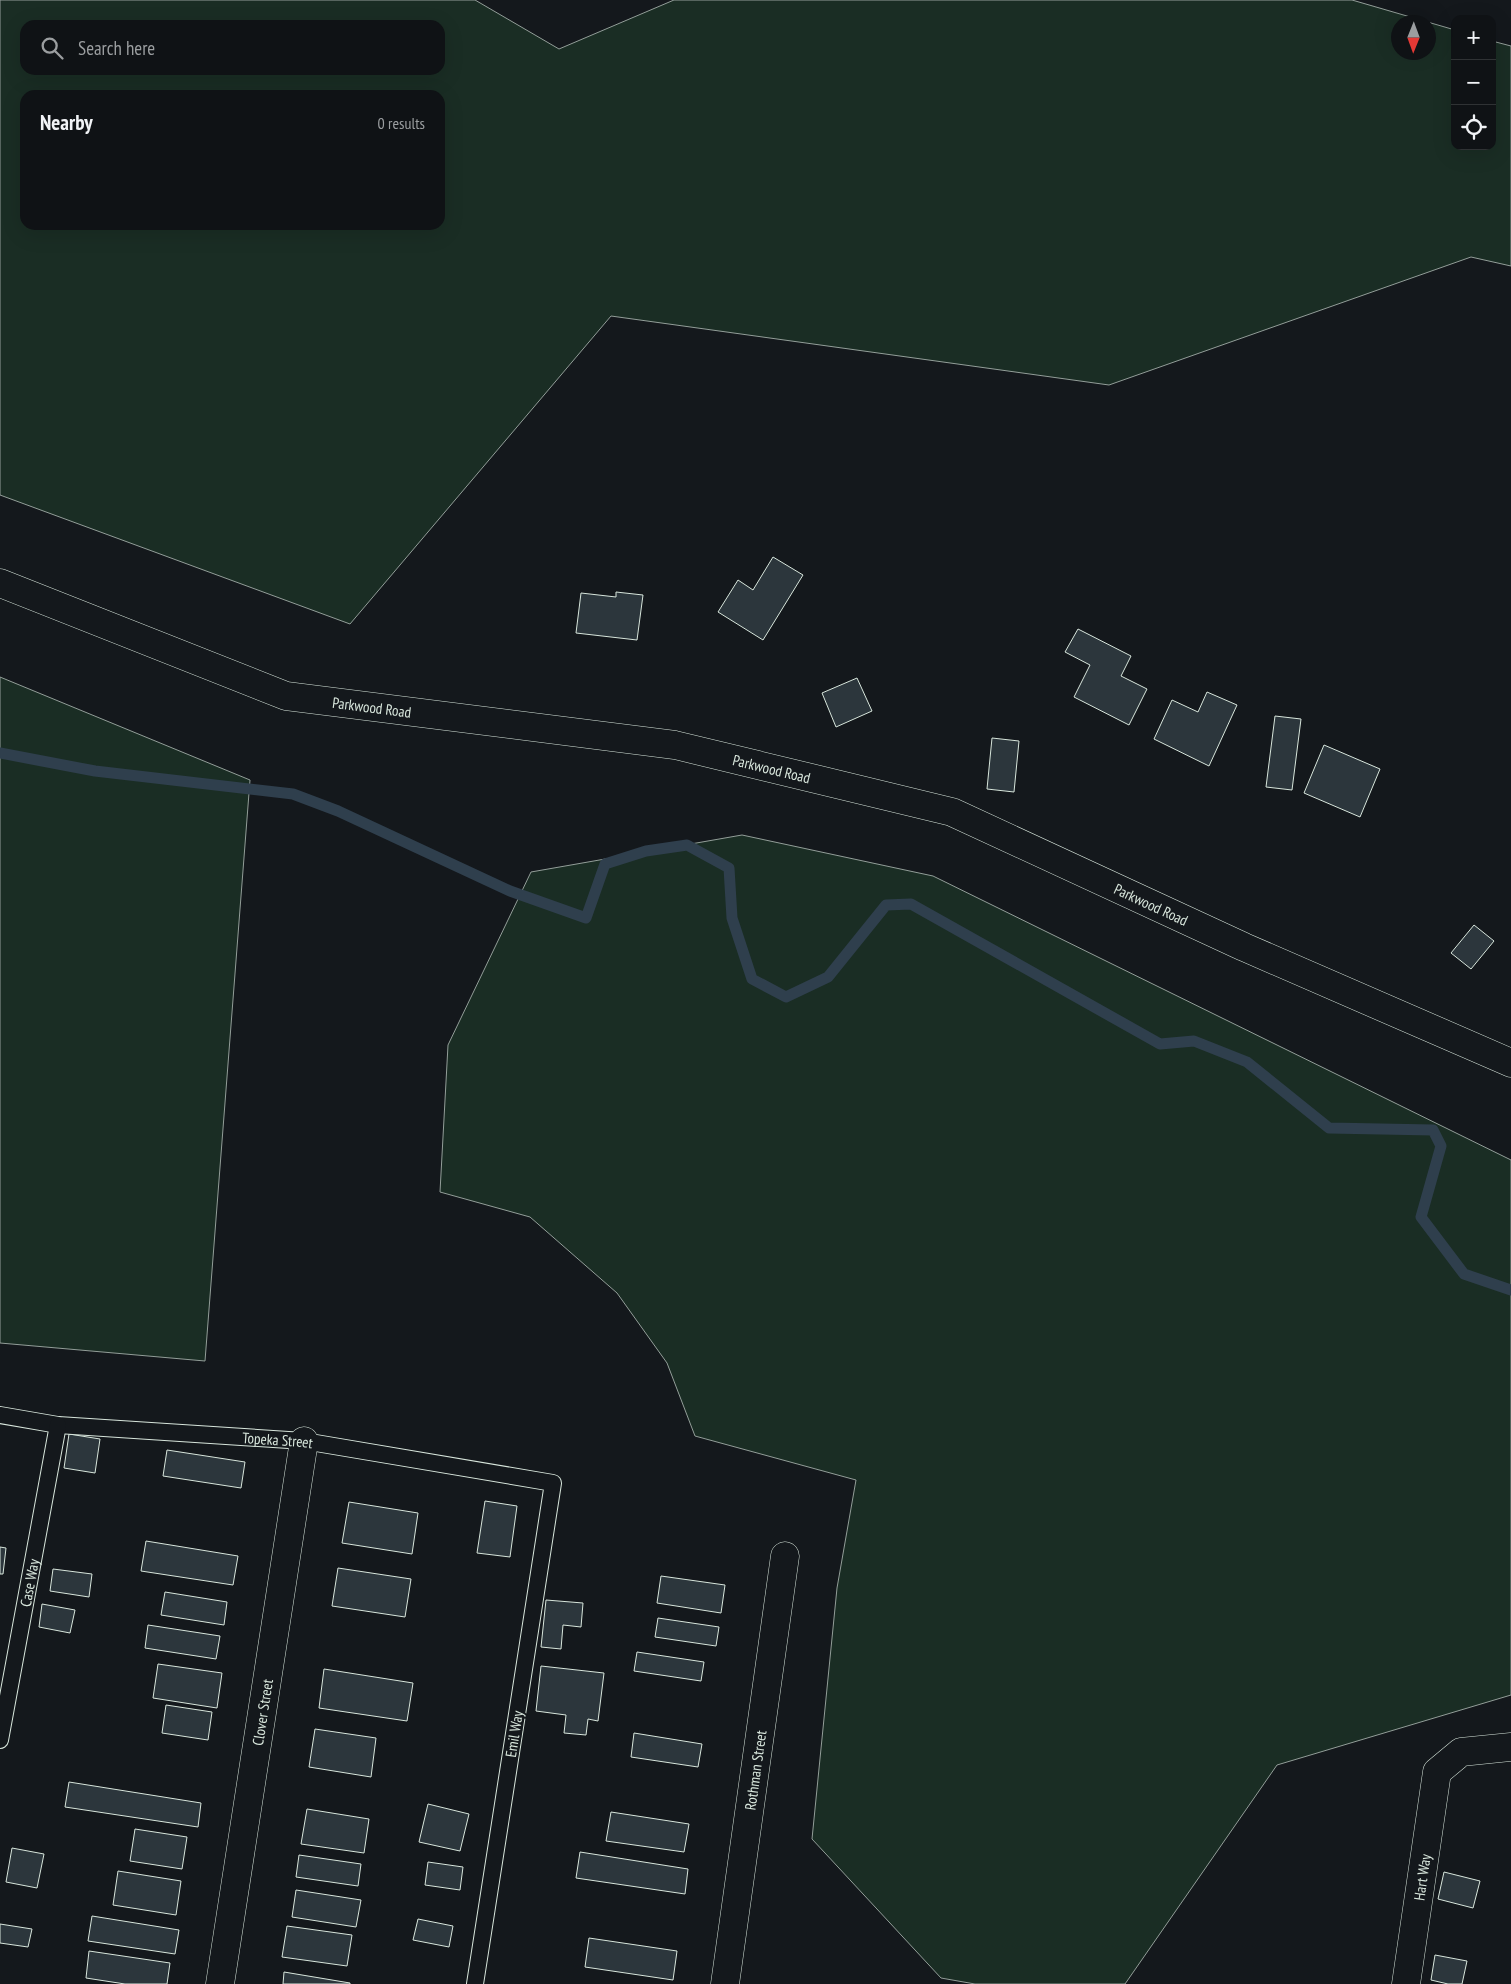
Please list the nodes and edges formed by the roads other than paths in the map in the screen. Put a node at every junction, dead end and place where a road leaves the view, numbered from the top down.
1 (0, 583) edge
2 (1511, 1063) edge
3 (0, 1414) edge
4 (58, 1425) junction
5 (304, 1441) junction
6 (553, 1483) joint
7 (785, 1556) dead end
8 (0, 1740) edge
9 (1511, 1747) edge
10 (220, 1984) edge
11 (475, 1984) edge
12 (725, 1984) edge
13 (1406, 1984) edge

1 - 2 street, Parkwood Road
3 - 4 lane, Topeka Street
4 - 5 lane, Topeka Street
4 - 8 lane, Case Way
5 - 6 lane, Topeka Street
5 - 10 street, Clover Street
6 - 11 lane, Emil Way
7 - 12 street, Rothman Street
9 - 13 street, Hart Way

